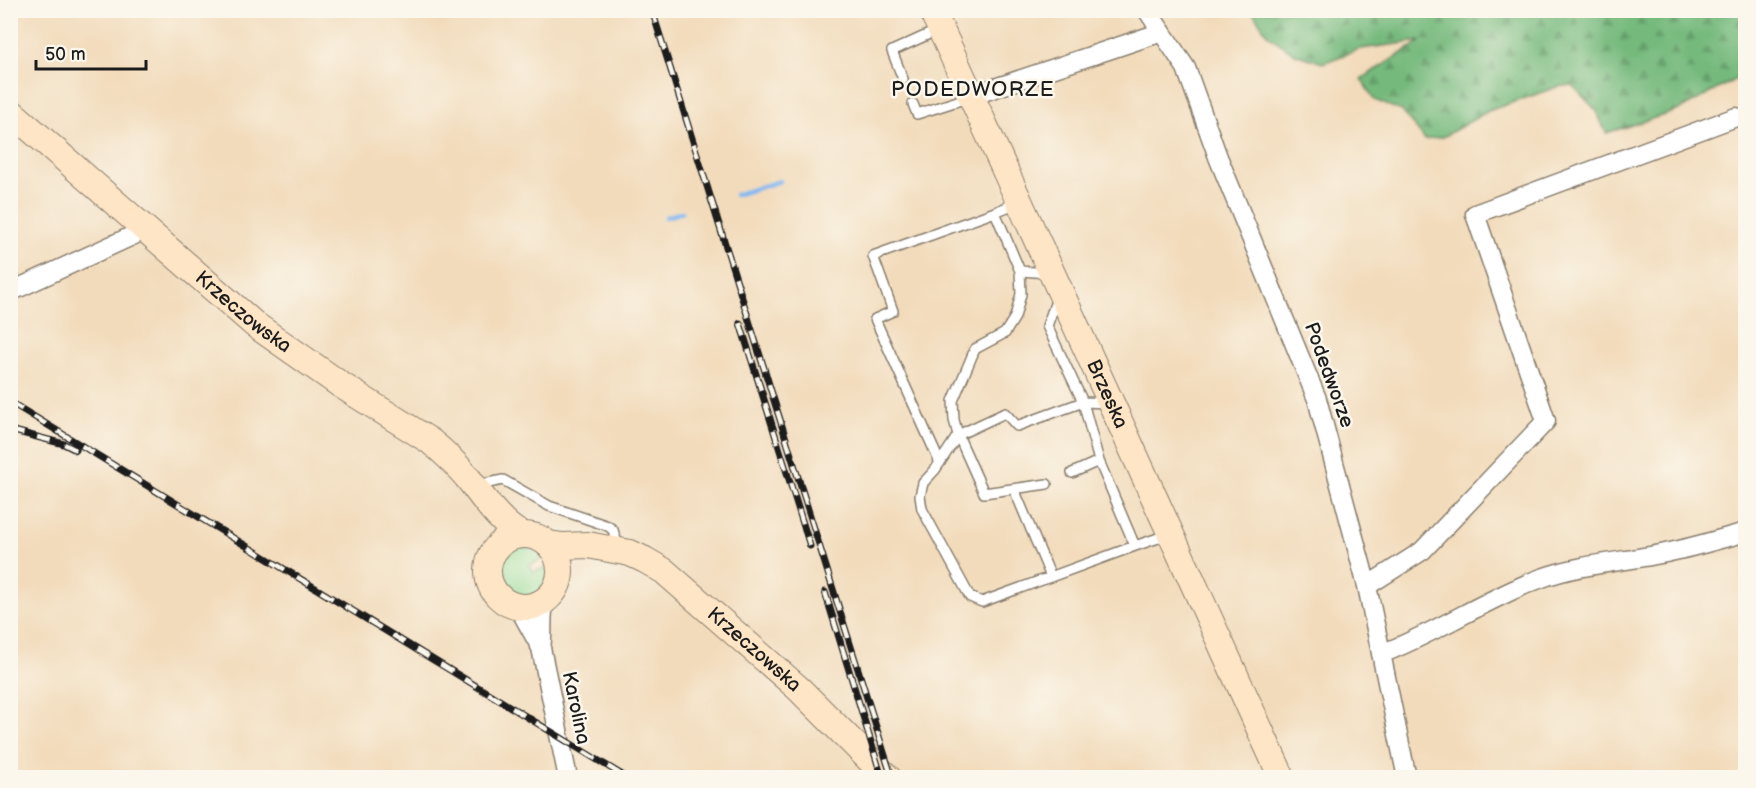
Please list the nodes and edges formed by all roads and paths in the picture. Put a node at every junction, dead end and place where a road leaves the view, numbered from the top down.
1 (1147, 10) edge
2 (936, 20) edge
3 (1162, 32) junction
4 (903, 79) dead end
5 (971, 96) junction
6 (913, 104) dead end
7 (10, 111) edge
8 (1736, 117) dead end
9 (1020, 202) junction
10 (995, 212) junction
11 (145, 230) junction
12 (1020, 271) junction
13 (1056, 282) junction
14 (10, 292) edge
15 (1083, 402) junction
16 (1111, 403) junction
17 (958, 435) junction
18 (1099, 461) junction
19 (940, 463) junction
20 (1072, 473) dead end
21 (1047, 484) dead end
22 (1014, 489) junction
23 (479, 495) junction
24 (1746, 532) edge
25 (1171, 533) junction
26 (522, 535) junction
27 (549, 544) junction
28 (1135, 546) junction
29 (496, 548) junction
30 (611, 550) junction
31 (561, 574) junction
32 (1051, 577) junction
33 (1367, 586) junction
34 (544, 602) junction
35 (516, 607) junction
36 (541, 648) junction
37 (1381, 654) junction
38 (568, 777) edge
39 (888, 777) edge
40 (1282, 777) edge
41 (1407, 777) edge

1 - 3 street, Podedworze
2 - 4 lane
2 - 5 main road, Brzeska
3 - 5 street
3 - 33 street, Podedworze
5 - 6 lane
5 - 9 main road, Brzeska
7 - 11 main road, Krzeczowska
8 - 33 street
9 - 10 lane
9 - 13 main road, Brzeska
10 - 12 lane
10 - 19 lane
11 - 14 street
11 - 23 main road, Krzeczowska
12 - 13 lane
12 - 17 lane
13 - 15 lane
13 - 16 main road, Brzeska
15 - 16 lane
15 - 17 lane
15 - 18 lane
16 - 25 main road, Brzeska
17 - 19 lane
17 - 22 lane
18 - 20 lane
18 - 28 lane
19 - 32 lane
21 - 22 lane
22 - 32 lane
23 - 26 main road, Krzeczowska
23 - 29 main road, Krzeczowska
23 - 30 lane
24 - 37 street
25 - 28 lane
25 - 40 main road, Brzeska
26 - 27 main road
26 - 29 main road
27 - 30 main road, Krzeczowska
27 - 31 main road
28 - 32 lane
29 - 35 main road
30 - 31 main road
30 - 39 main road, Krzeczowska
31 - 34 main road
33 - 37 street, Podedworze
34 - 35 main road
34 - 36 street, Karolina
35 - 36 street, Karolina
36 - 38 street, Karolina
37 - 41 street, Podedworze

